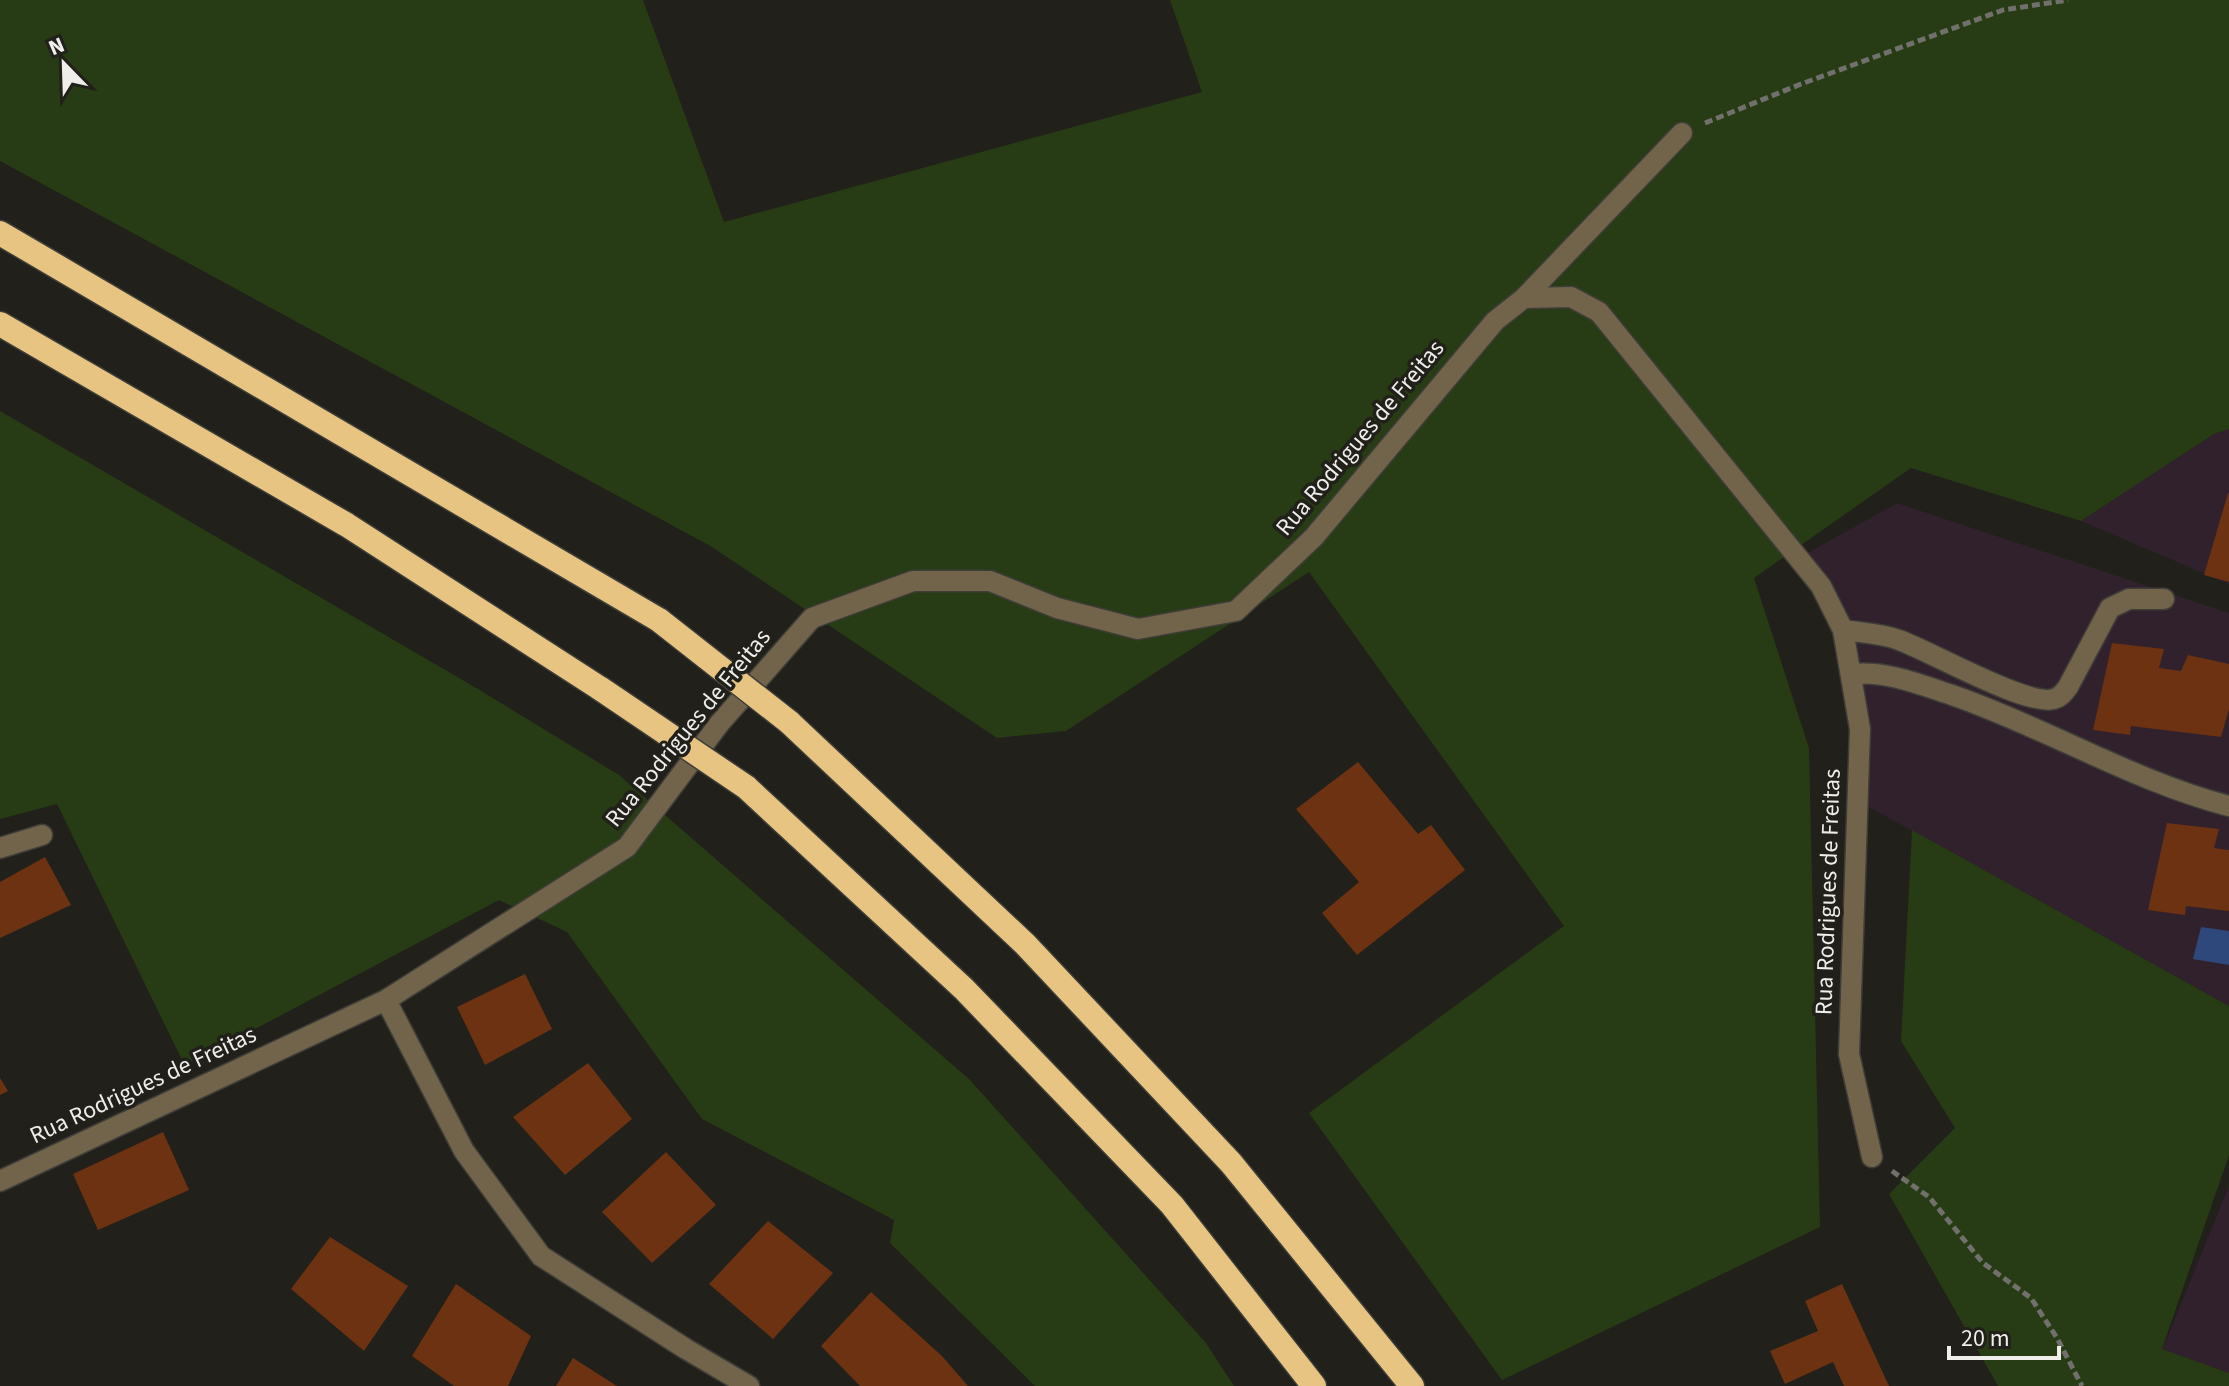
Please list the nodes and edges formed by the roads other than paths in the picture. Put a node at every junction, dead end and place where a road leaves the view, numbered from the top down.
1 (1682, 133) road end
2 (0, 233) edge
3 (1524, 298) junction
4 (0, 324) edge
5 (2164, 599) dead end
6 (1843, 630) junction
7 (1852, 674) junction
8 (2229, 806) edge
9 (42, 835) dead end
10 (0, 848) edge
11 (386, 1000) junction
12 (1872, 1157) road end
13 (0, 1181) edge
14 (749, 1386) edge
15 (1314, 1386) edge
16 (1412, 1386) edge

1 - 3 street
2 - 16 highway, bridge
3 - 6 street, Rua Rodrigues de Freitas
3 - 11 street, Rua Rodrigues de Freitas
4 - 15 highway, bridge
5 - 6 street
6 - 7 street, Rua Rodrigues de Freitas
7 - 8 street
7 - 12 street, Rua Rodrigues de Freitas
9 - 10 street
11 - 13 street, Rua Rodrigues de Freitas
11 - 14 street

